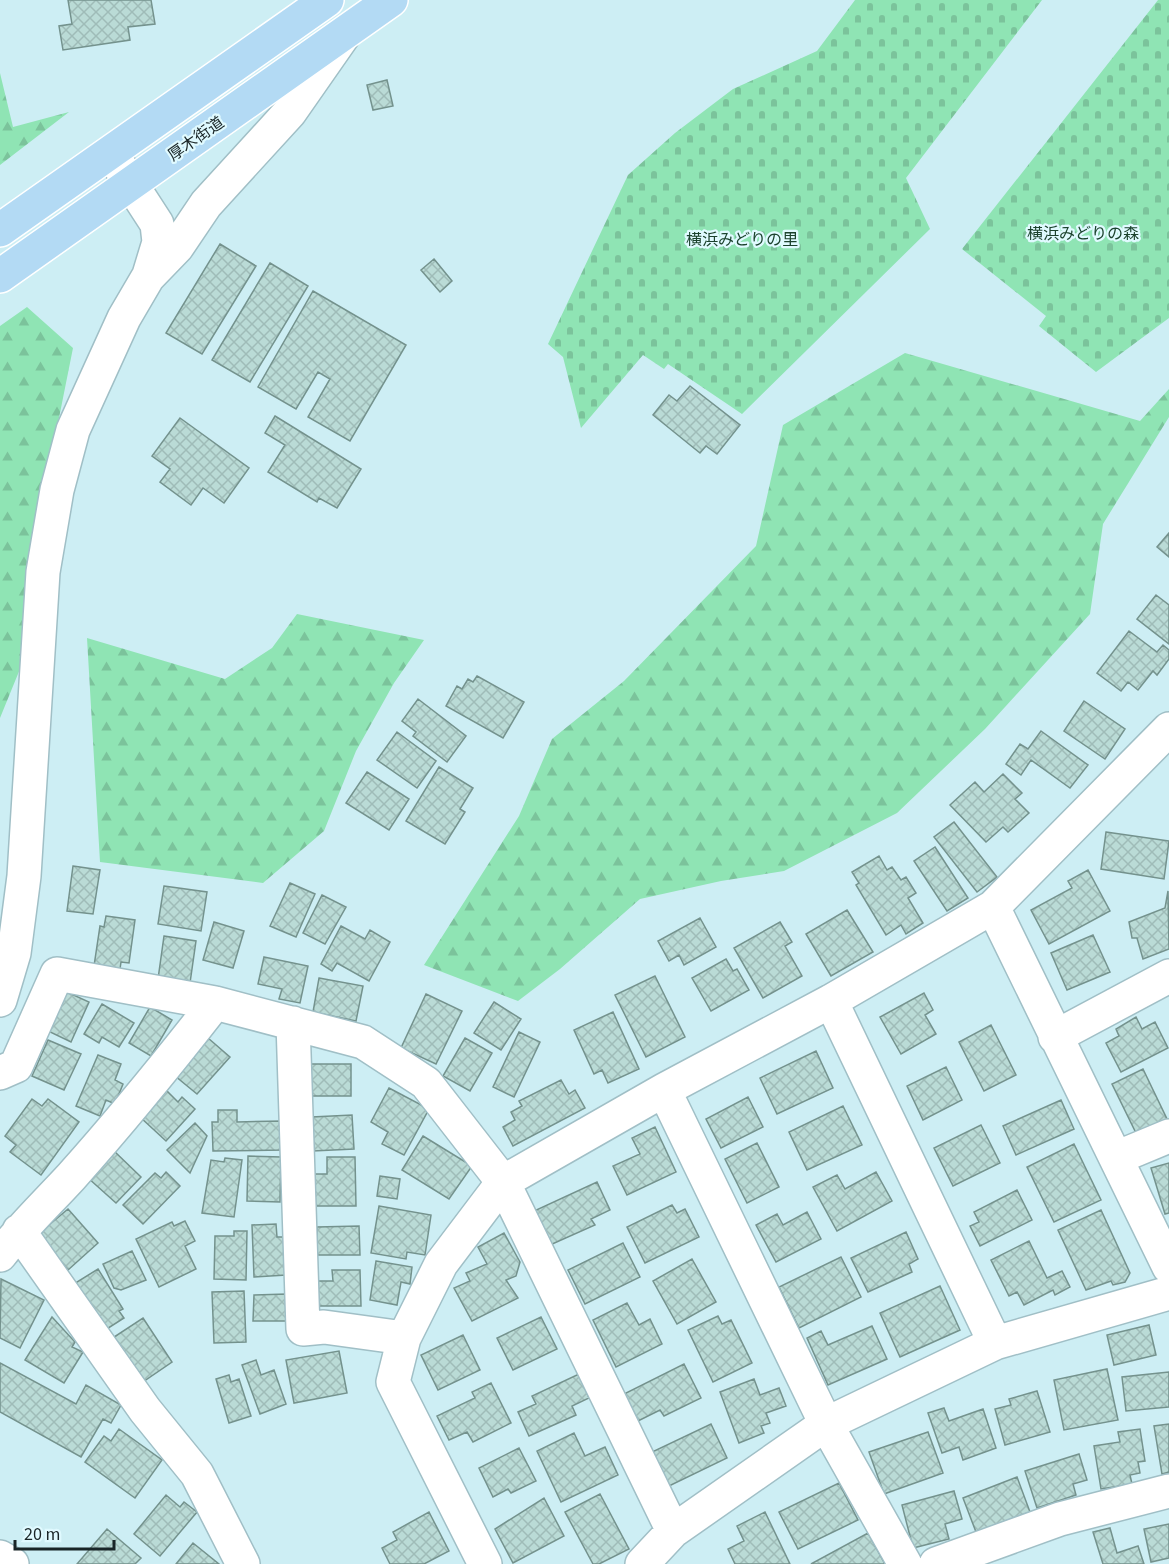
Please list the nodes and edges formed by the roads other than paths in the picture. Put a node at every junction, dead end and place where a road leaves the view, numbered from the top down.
1 (327, 0) edge
2 (391, 0) edge
3 (346, 32) junction
4 (111, 153) junction
5 (132, 184) junction
6 (0, 230) edge
7 (0, 276) edge
8 (148, 277) junction
9 (1169, 729) edge
10 (993, 907) junction
11 (1169, 976) edge
12 (0, 1000) edge
13 (831, 1001) junction
14 (215, 1003) junction
15 (293, 1023) junction
16 (1055, 1037) junction
17 (0, 1073) edge
18 (664, 1090) junction
19 (1169, 1137) edge
20 (1116, 1158) junction
21 (503, 1182) junction
22 (9, 1243) edge
23 (1169, 1267) edge
24 (1169, 1293) edge
25 (404, 1338) junction
26 (995, 1343) junction
27 (826, 1424) junction
28 (1169, 1491) edge
29 (674, 1530) junction
30 (0, 1557) edge
31 (12, 1564) edge
32 (243, 1564) edge
33 (485, 1564) edge
34 (642, 1564) edge
35 (905, 1564) edge
36 (936, 1564) edge

1 - 4 highway
2 - 3 highway, 厚木街道
3 - 5 highway, 厚木街道
3 - 8 street
4 - 5 street
4 - 6 highway
5 - 7 highway, 厚木街道
5 - 8 street
8 - 12 street
9 - 10 street
10 - 13 street
10 - 16 street
11 - 16 street
13 - 18 street
13 - 26 street
14 - 15 street
14 - 17 street
14 - 22 street
15 - 21 street
15 - 25 street
16 - 20 street
18 - 21 street
18 - 27 street
19 - 20 street
20 - 23 street
21 - 25 street
21 - 29 street
22 - 32 street
24 - 26 street
25 - 33 street
26 - 27 street
27 - 29 street
27 - 35 street
28 - 36 street
29 - 34 street
30 - 31 street

